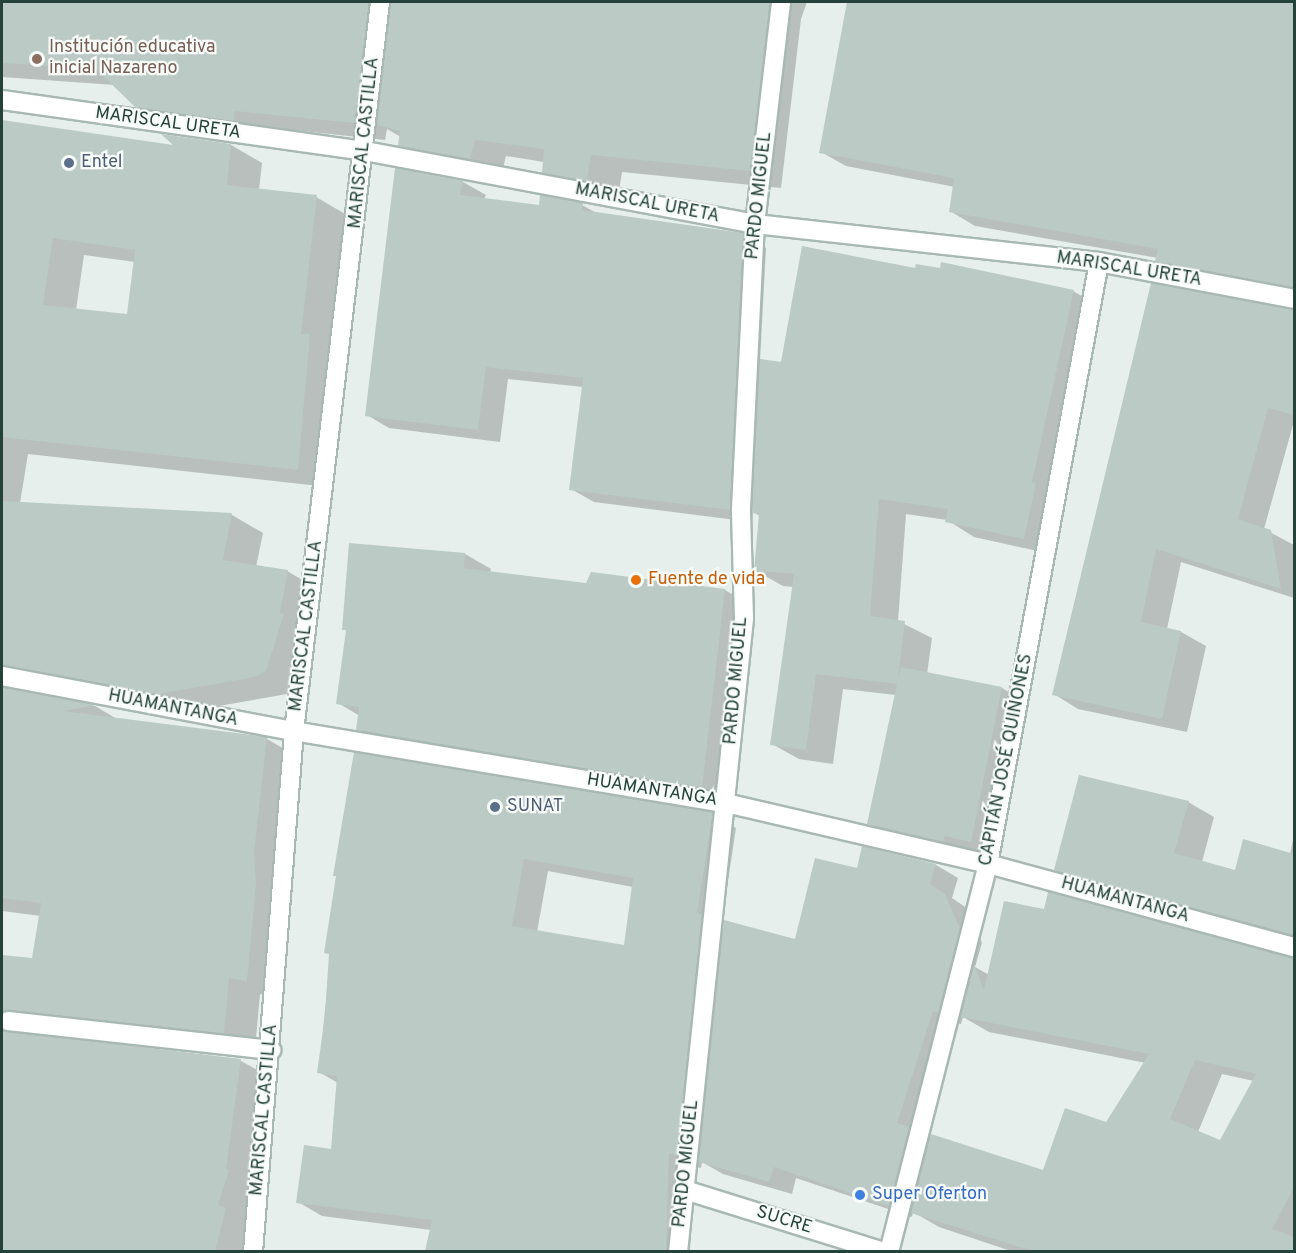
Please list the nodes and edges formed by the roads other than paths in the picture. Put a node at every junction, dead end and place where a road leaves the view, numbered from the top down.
1 (380, 2) edge
2 (781, 2) edge
3 (2, 100) edge
4 (364, 151) junction
5 (755, 224) junction
6 (1099, 262) junction
7 (1294, 299) edge
8 (2, 676) edge
9 (294, 731) junction
10 (726, 803) junction
11 (988, 864) junction
12 (1294, 946) edge
13 (8, 1021) dead end
14 (271, 1050) junction
15 (685, 1190) junction
16 (253, 1251) edge
17 (678, 1251) edge
18 (886, 1251) edge

1 - 4 street, MARISCAL CASTILLA
2 - 5 street, PARDO MIGUEL
3 - 4 street, MARISCAL URETA
4 - 5 street, MARISCAL URETA
4 - 9 street, MARISCAL CASTILLA
5 - 6 street, MARISCAL URETA
5 - 10 street, PARDO MIGUEL
6 - 7 street, MARISCAL URETA
6 - 11 street, CAPITÁN JOSÉ QUIÑONES
8 - 9 street, HUAMANTANGA
9 - 10 street, HUAMANTANGA
9 - 14 street, MARISCAL CASTILLA
10 - 11 street, HUAMANTANGA
10 - 15 street, PARDO MIGUEL
11 - 12 street, HUAMANTANGA
11 - 18 street, CAPITÁN JOSÉ QUIÑONES
13 - 14 street
14 - 16 street, MARISCAL CASTILLA
15 - 17 street, PARDO MIGUEL
15 - 18 street, SUCRE

